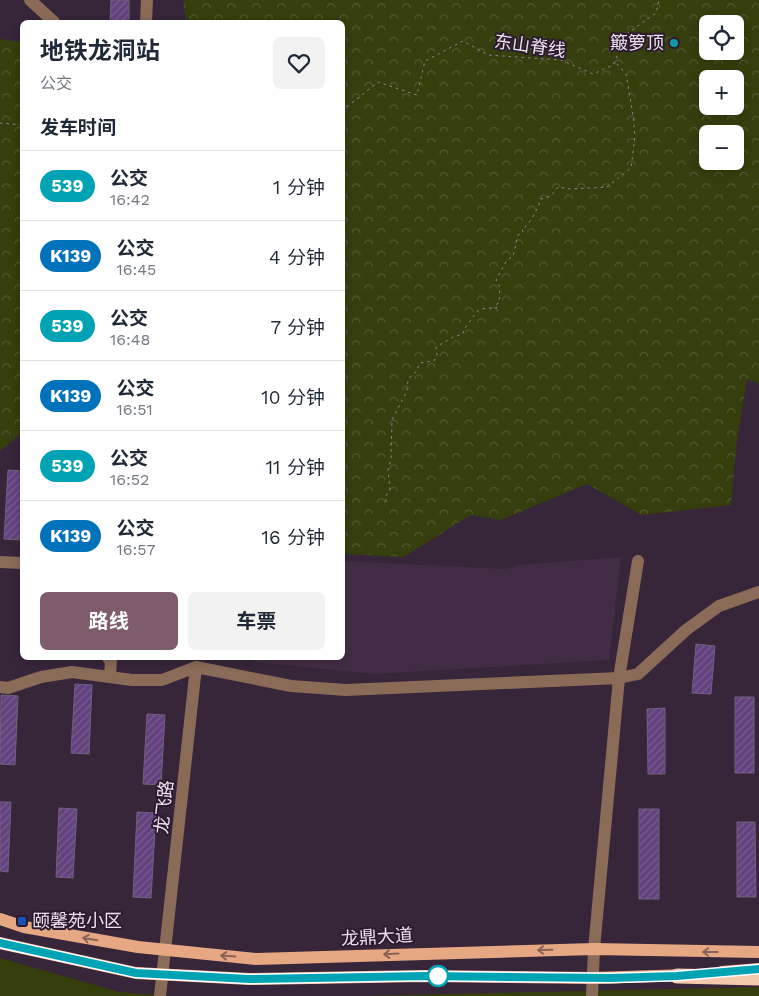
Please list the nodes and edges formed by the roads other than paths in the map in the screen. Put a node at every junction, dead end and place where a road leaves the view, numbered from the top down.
1 (30, 0) edge
2 (147, 0) edge
3 (52, 20) edge
4 (146, 20) edge
5 (0, 562) edge
6 (638, 562) dead end
7 (20, 563) edge
8 (759, 592) edge
9 (111, 660) edge
10 (196, 667) junction
11 (110, 677) junction
12 (619, 678) junction
13 (0, 687) edge
14 (0, 919) edge
15 (0, 943) edge
16 (594, 949) junction
17 (166, 951) junction
18 (759, 952) edge
19 (759, 968) edge
20 (162, 975) junction
21 (677, 976) junction
22 (593, 978) junction
23 (759, 978) edge
24 (160, 996) edge
25 (592, 996) edge

1 - 3 street
2 - 4 street
5 - 7 street
6 - 12 street
8 - 12 street
9 - 11 street
10 - 11 street
10 - 12 street
10 - 17 street, 龙飞路
11 - 13 street
12 - 16 street
17 -> 14 main road, 龙鼎大道
15 - 20 main road
16 -> 17 main road, 龙鼎大道
18 -> 16 main road, 龙鼎大道
16 - 22 street
17 - 20 street, 龙飞路
19 - 21 main road
20 - 22 main road
20 - 24 street, 龙飞路
21 - 22 main road
21 - 23 highway
22 - 25 street

